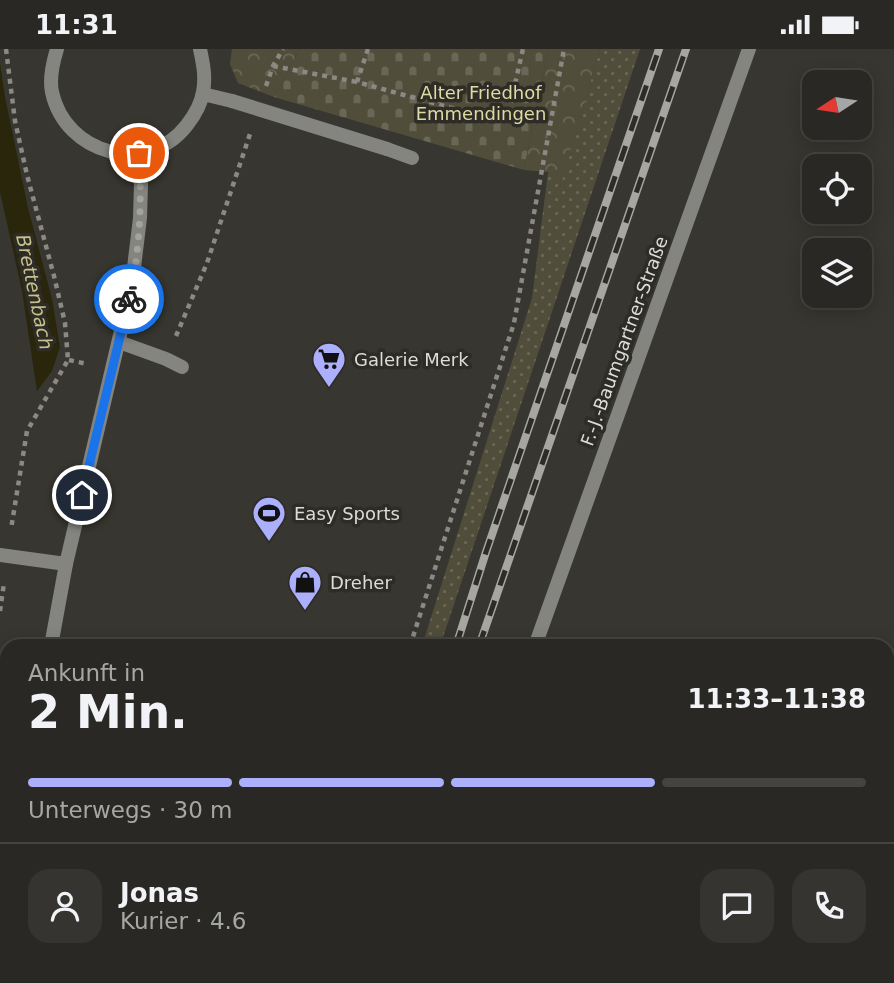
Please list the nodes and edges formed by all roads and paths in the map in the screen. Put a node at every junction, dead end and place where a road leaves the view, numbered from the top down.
1 (6, 49) edge
2 (57, 49) edge
3 (200, 49) edge
4 (283, 49) edge
5 (368, 49) edge
6 (523, 49) edge
7 (564, 49) edge
8 (749, 49) edge
9 (273, 66) junction
10 (357, 82) junction
11 (264, 92) dead end
12 (203, 94) junction
13 (251, 132) dead end
14 (139, 153) junction
15 (412, 158) dead end
16 (119, 342) junction
17 (166, 359) junction
18 (182, 367) dead end
19 (4, 556) edge
20 (66, 564) junction
21 (0, 611) edge
22 (52, 639) edge
23 (412, 639) edge
24 (538, 639) edge

1 - 19 path
2 - 14 street
3 - 12 street
4 - 9 path
5 - 10 path
6 - 10 path
7 - 23 path
8 - 24 street, F.-J.-Baumgartner-Straße
9 - 10 path
9 - 11 path
12 - 14 street
12 - 15 street, bridge
13 - 17 path
14 - 16 street
16 - 17 street
16 - 20 street
17 - 18 street
19 - 20 street
19 - 21 path
20 - 22 street

